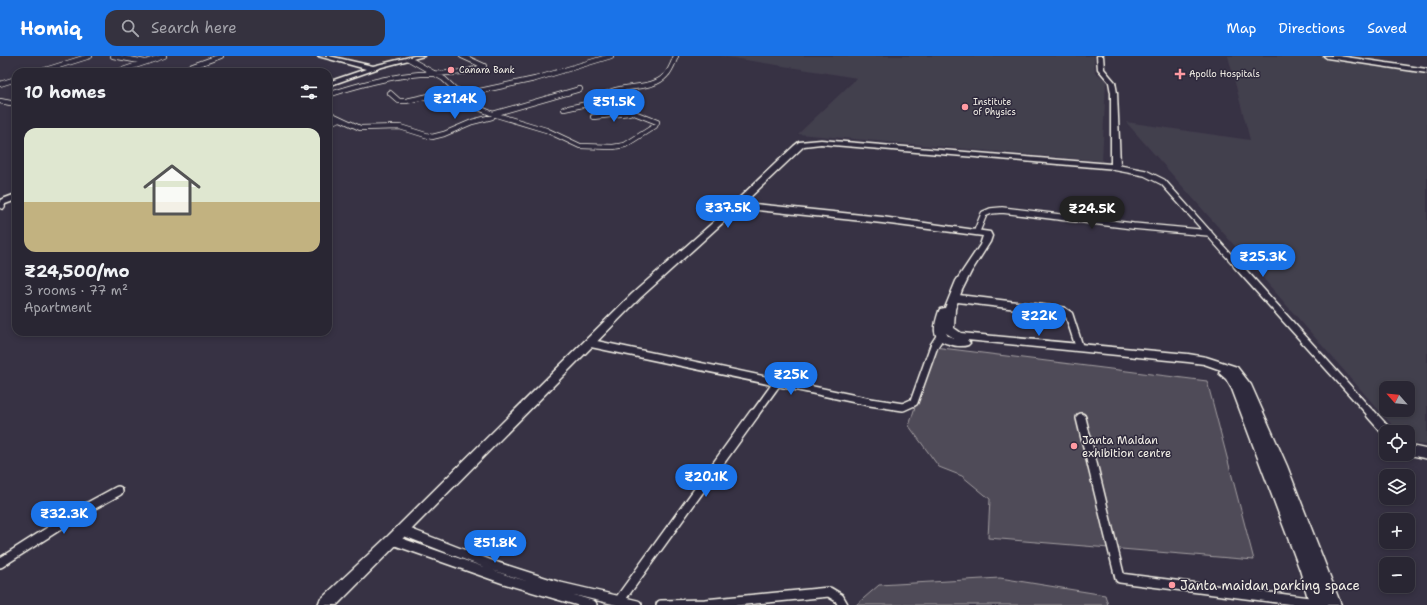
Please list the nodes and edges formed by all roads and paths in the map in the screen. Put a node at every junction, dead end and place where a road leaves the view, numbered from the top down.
1 (90, 56) edge
2 (113, 56) edge
3 (164, 56) edge
4 (221, 56) edge
5 (321, 56) edge
6 (339, 56) edge
7 (421, 56) edge
8 (462, 56) edge
9 (611, 56) edge
10 (676, 56) edge
11 (1100, 56) edge
12 (1327, 56) edge
13 (1355, 56) edge
14 (409, 57) edge
15 (146, 62) junction
16 (373, 66) junction
17 (1427, 67) edge
18 (52, 68) edge
19 (129, 68) edge
20 (187, 68) edge
21 (1427, 71) edge
22 (433, 73) junction
23 (332, 79) edge
24 (12, 80) edge
25 (332, 82) edge
26 (0, 84) edge
27 (580, 89) dead end
28 (457, 90) junction
29 (390, 93) dead end
30 (332, 94) edge
31 (461, 95) junction
32 (0, 101) edge
33 (601, 101) junction
34 (12, 103) edge
35 (564, 109) dead end
36 (633, 112) junction
37 (493, 114) junction
38 (332, 115) edge
39 (593, 117) dead end
40 (340, 119) junction
41 (332, 122) edge
42 (1113, 167) junction
43 (12, 199) edge
44 (12, 202) edge
45 (1, 206) edge
46 (735, 207) junction
47 (977, 231) junction
48 (1209, 233) junction
49 (954, 298) junction
50 (941, 335) junction
51 (589, 343) junction
52 (1079, 346) junction
53 (777, 383) junction
54 (1081, 418) dead end
55 (1381, 425) edge
56 (1415, 451) edge
57 (1427, 454) edge
58 (118, 491) dead end
59 (401, 530) junction
60 (393, 540) junction
61 (0, 563) edge
62 (619, 601) junction
63 (1317, 604) edge
64 (326, 605) edge
65 (592, 605) edge
66 (637, 605) edge
67 (660, 605) edge
68 (843, 605) edge
69 (1333, 605) edge

1 - 18 street
2 - 15 street
3 - 15 street
4 - 20 street
5 - 16 street
6 - 16 street
7 - 14 street
8 - 22 street
9 - 31 street
10 - 33 street
11 - 42 street
12 - 21 street
13 - 17 street
14 - 16 street
14 - 22 street
15 - 19 street
16 - 23 street
16 - 25 street
22 - 28 street
22 - 30 street
24 - 26 street
27 - 37 street
28 - 29 street
28 - 31 street
31 - 37 street
32 - 34 street
33 - 35 street
33 - 36 street
36 - 37 street
36 - 39 street
37 - 40 street
38 - 40 street
40 - 41 street
42 - 46 street
42 - 48 street
43 - 45 street
44 - 45 street
46 - 47 street
46 - 50 street
46 - 51 street
47 - 48 street
47 - 49 street
48 - 55 street
49 - 52 street
49 - 52 street
50 - 53 street
50 - 63 street
51 - 53 street
51 - 59 street
52 - 69 street
53 - 62 street
54 - 63 street
56 - 57 street
58 - 61 street
59 - 60 street
59 - 62 street
60 - 64 street
60 - 65 street
62 - 66 street
67 - 68 street

